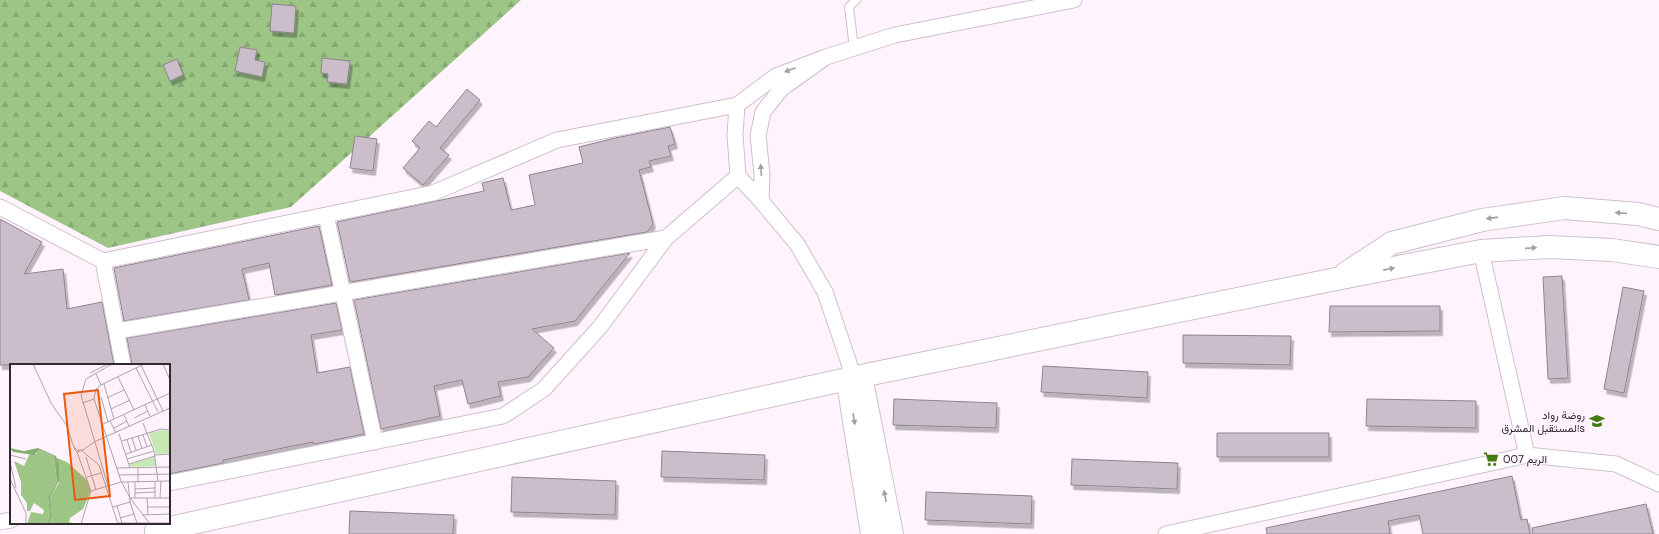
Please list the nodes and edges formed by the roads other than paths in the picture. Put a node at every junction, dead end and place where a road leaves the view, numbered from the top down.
1 (856, 0) edge
2 (1074, 0) edge
3 (854, 48) junction
4 (826, 57) junction
5 (737, 105) junction
6 (738, 176) junction
7 (761, 201) junction
8 (0, 207) edge
9 (326, 215) junction
10 (1659, 219) edge
11 (666, 238) junction
12 (1481, 251) junction
13 (1659, 257) edge
14 (103, 261) junction
15 (1336, 279) junction
16 (343, 293) junction
17 (117, 331) junction
18 (123, 364) edge
19 (853, 374) junction
20 (375, 442) junction
21 (1527, 455) junction
22 (170, 484) edge
23 (1659, 484) edge
24 (10, 520) edge
25 (0, 522) edge
26 (156, 529) edge
27 (872, 534) edge
28 (892, 534) edge
29 (1166, 534) edge

1 - 3 lane
2 - 3 street
3 - 4 street
4 -> 5 street
7 -> 4 street
5 - 6 street
5 - 9 street
6 - 7 street
6 - 11 street
7 - 19 street
8 - 14 street
9 - 14 street
9 - 16 street
10 -> 15 main road
11 - 16 street
11 - 20 street
12 -> 13 main road
15 -> 12 main road
12 - 21 street
14 - 17 street
15 - 19 main road
16 - 17 street
16 - 20 street
17 - 18 street
19 - 26 main road
19 -> 27 main road
28 -> 19 main road
20 - 22 street
21 - 23 street
21 - 29 street
24 - 25 street

